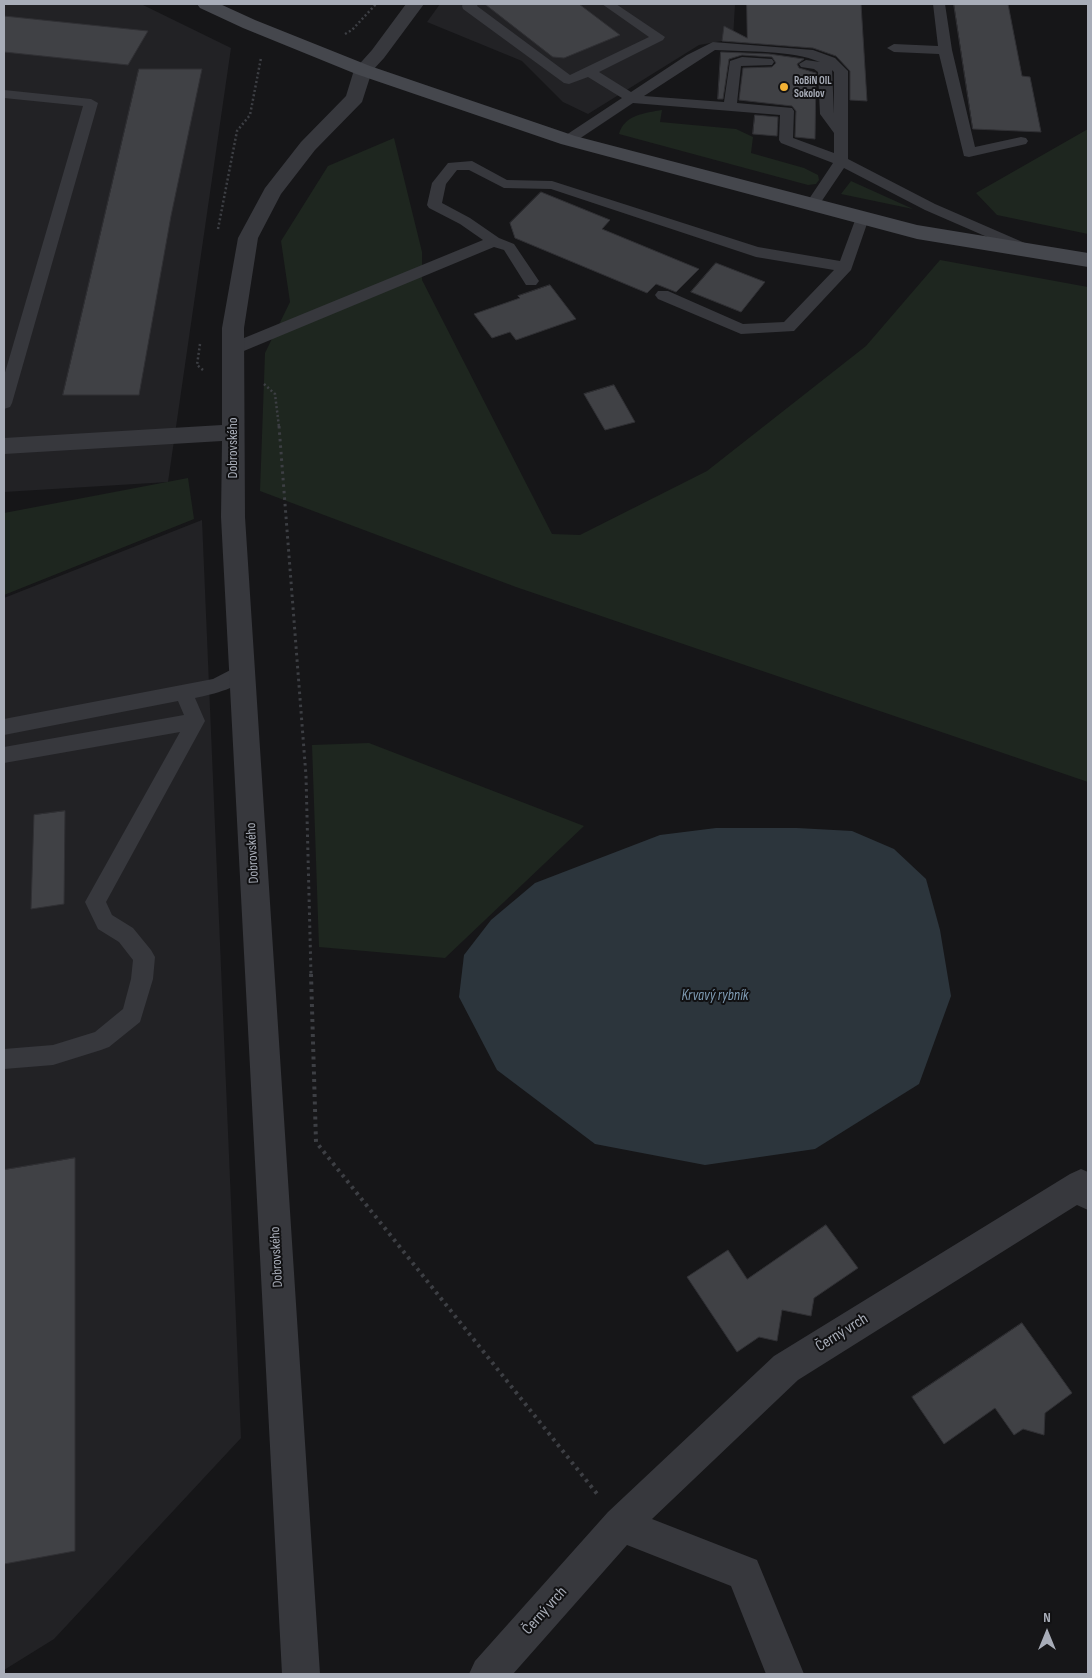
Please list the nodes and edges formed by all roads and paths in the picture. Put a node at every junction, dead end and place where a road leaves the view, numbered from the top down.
1 (206, 4) edge
2 (376, 4) edge
3 (415, 4) edge
4 (472, 4) edge
5 (608, 4) edge
6 (939, 4) edge
7 (338, 34) dead end
8 (894, 48) dead end
9 (945, 50) junction
10 (261, 57) dead end
11 (364, 70) junction
12 (589, 72) junction
13 (4, 94) edge
14 (632, 99) junction
15 (730, 106) junction
16 (841, 133) junction
17 (568, 140) junction
18 (1021, 141) dead end
19 (841, 161) junction
20 (812, 205) junction
21 (862, 218) junction
22 (218, 234) dead end
23 (494, 242) junction
24 (1033, 252) junction
25 (1088, 260) edge
26 (846, 267) junction
27 (531, 281) dead end
28 (663, 295) dead end
29 (201, 337) dead end
30 (233, 349) junction
31 (233, 376) junction
32 (4, 403) edge
33 (233, 432) junction
34 (4, 446) edge
35 (242, 671) junction
36 (184, 693) junction
37 (196, 721) junction
38 (4, 727) edge
39 (4, 755) edge
40 (4, 1059) edge
41 (1088, 1194) edge
42 (621, 1525) junction
43 (301, 1674) edge
44 (488, 1674) edge
45 (785, 1674) edge

1 - 11 main road
2 - 7 path
3 - 11 street
4 - 12 lane
5 - 12 lane
6 - 9 lane
8 - 9 lane
9 - 18 lane
10 - 22 path
11 - 17 main road
11 - 30 street, Dobrovského
12 - 14 lane
13 - 32 lane
14 - 15 lane
14 - 16 lane
14 - 17 lane
15 - 16 lane
15 - 19 lane
16 - 19 lane
17 - 20 main road
19 - 20 lane
19 - 24 lane
20 - 21 main road
21 - 24 main road
21 - 26 lane
23 - 26 lane
23 - 27 lane
23 - 30 lane
24 - 25 main road
26 - 28 lane
29 - 31 path
30 - 31 street, Dobrovského
31 - 33 street, Dobrovského
31 - 42 path
33 - 34 street
33 - 35 street, Dobrovského
35 - 36 lane
35 - 43 street, Dobrovského
36 - 37 lane
36 - 38 lane
37 - 39 lane
37 - 40 lane
41 - 42 street, Černý vrch
42 - 44 street, Černý vrch
42 - 45 street

